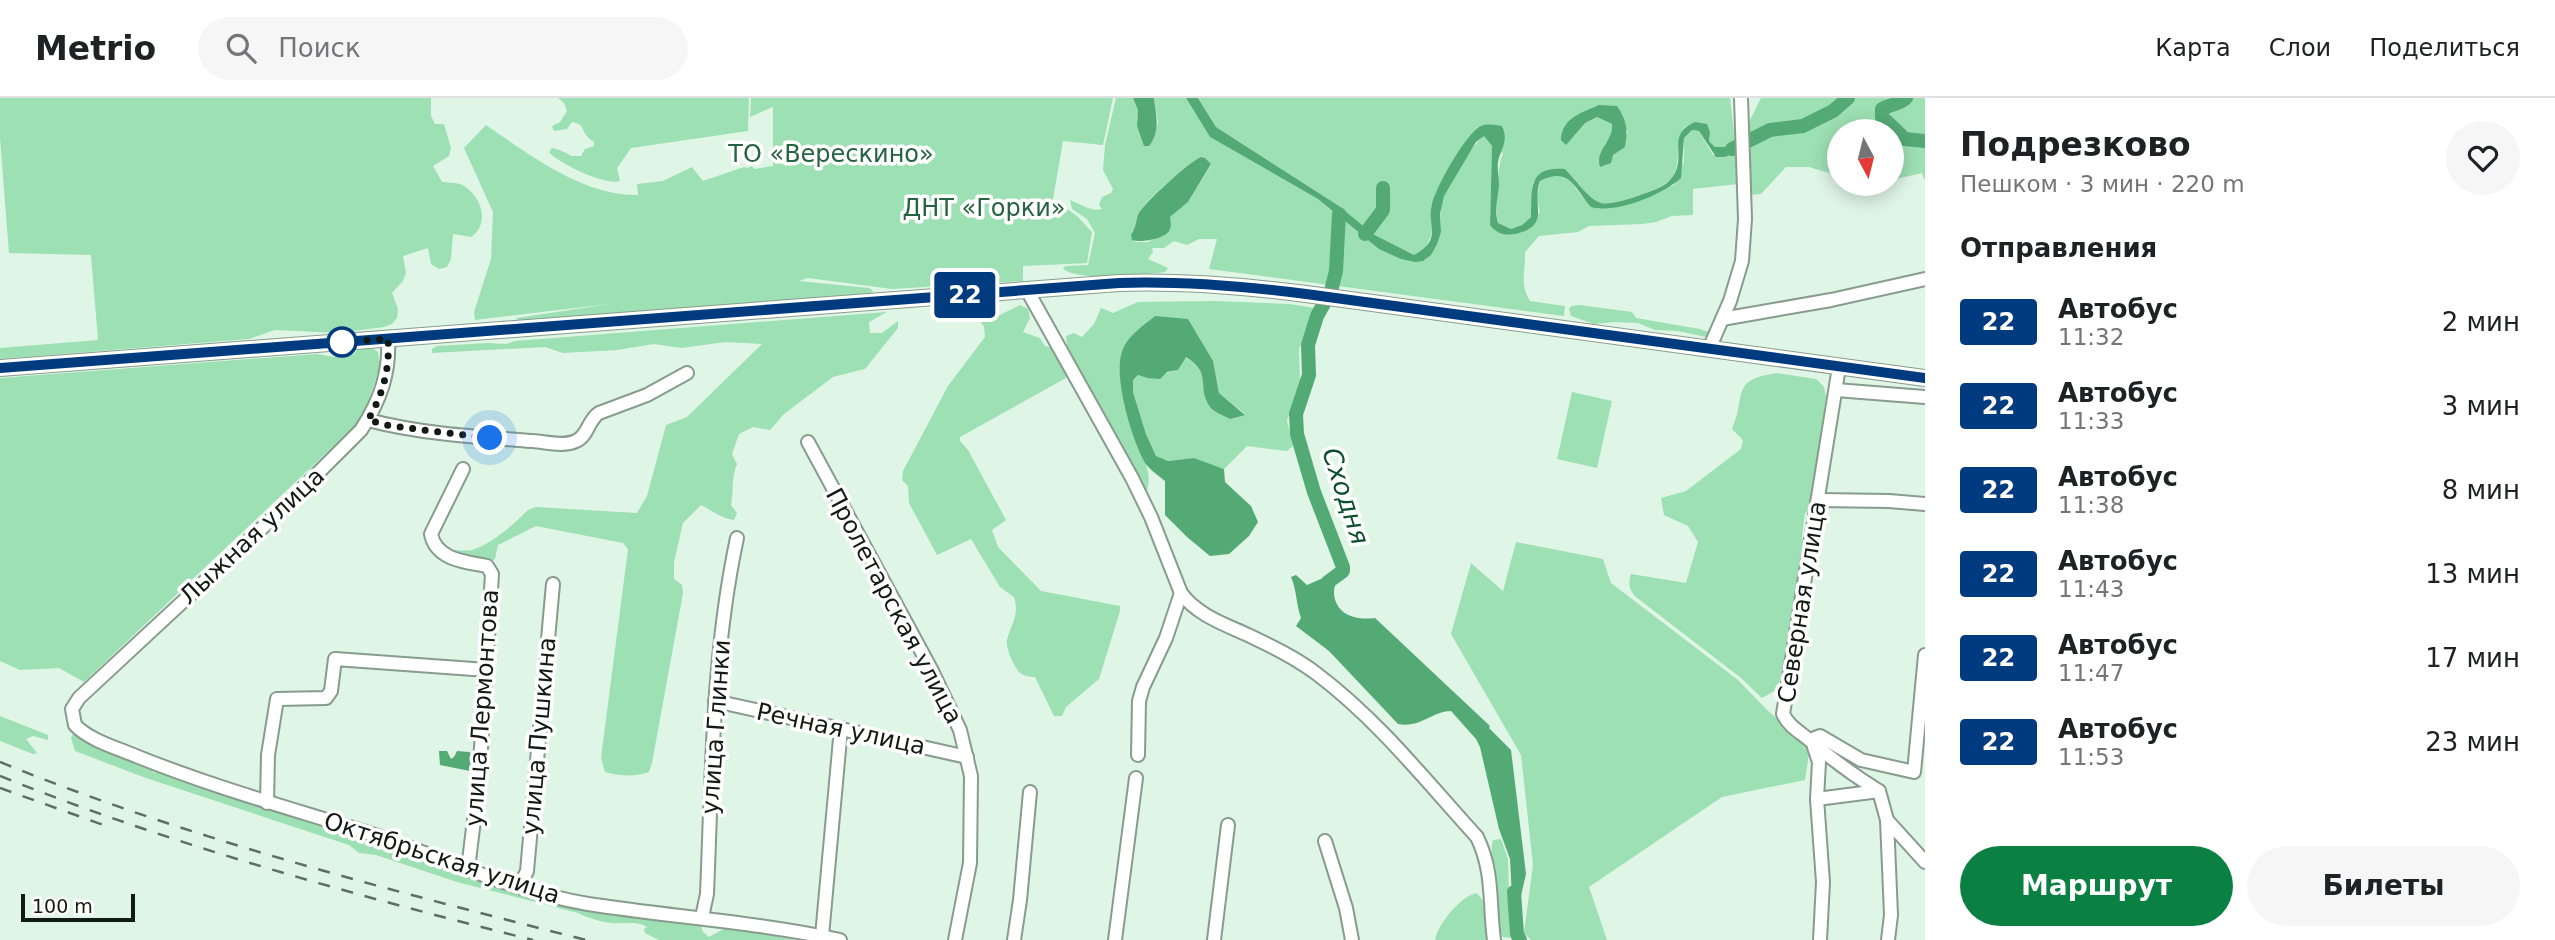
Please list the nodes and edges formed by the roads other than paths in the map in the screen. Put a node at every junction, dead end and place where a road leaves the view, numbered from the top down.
1 (1741, 98) edge
2 (1925, 279) edge
3 (1027, 290) junction
4 (1722, 319) junction
5 (388, 339) junction
6 (1709, 349) junction
7 (1839, 367) junction
8 (0, 368) edge
9 (687, 373) dead end
10 (1925, 378) edge
11 (1836, 390) junction
12 (1925, 397) edge
13 (368, 420) junction
14 (808, 442) dead end
15 (463, 469) dead end
16 (1819, 500) junction
17 (1925, 504) edge
18 (737, 538) dead end
19 (553, 584) dead end
20 (1181, 593) junction
21 (1925, 655) edge
22 (487, 670) junction
23 (715, 701) junction
24 (72, 709) joint
25 (841, 729) junction
26 (1814, 747) junction
27 (1138, 755) dead end
28 (967, 757) junction
29 (1136, 778) dead end
30 (1879, 791) junction
31 (1030, 792) dead end
32 (1817, 799) junction
33 (267, 803) junction
34 (1887, 820) junction
35 (1228, 825) dead end
36 (1325, 841) dead end
37 (1925, 862) edge
38 (468, 869) junction
39 (520, 886) junction
40 (702, 917) junction
41 (822, 936) junction
42 (840, 940) edge
43 (956, 940) edge
44 (1014, 940) edge
45 (1115, 940) edge
46 (1214, 940) edge
47 (1352, 940) edge
48 (1494, 940) edge
49 (1820, 940) edge
50 (1888, 940) edge

1 - 4 street
2 - 4 street
3 - 5 main road
3 - 6 main road
3 - 20 street
4 - 6 street
5 - 8 main road
5 - 13 street, Лыжная улица
6 - 7 main road
7 - 10 main road
7 - 11 street, Северная улица
9 - 13 street
11 - 12 street
11 - 16 street, Северная улица
13 - 24 street, Лыжная улица
14 - 28 street, Пролетарская улица
15 - 22 street, улица Лермонтова
16 - 17 street
16 - 26 street, Северная улица
18 - 23 street, улица Глинки
19 - 39 street, улица Пушкина
20 - 27 street
20 - 48 street
21 - 26 street
22 - 33 street
22 - 38 street, улица Лермонтова
23 - 25 street, Речная улица
23 - 40 street, улица Глинки
24 - 33 street, Октябрьская улица
25 - 28 street, Речная улица
25 - 41 street
26 - 30 street, Северная улица
26 - 32 street
28 - 43 street, Пролетарская улица
29 - 45 street
30 - 32 street
30 - 34 street
31 - 44 street
32 - 49 street
33 - 38 street, Октябрьская улица
34 - 37 street
34 - 50 street
35 - 46 street
36 - 47 street
38 - 39 street, Октябрьская улица
39 - 40 street, Октябрьская улица
40 - 41 street, Октябрьская улица
41 - 42 street, Октябрьская улица

